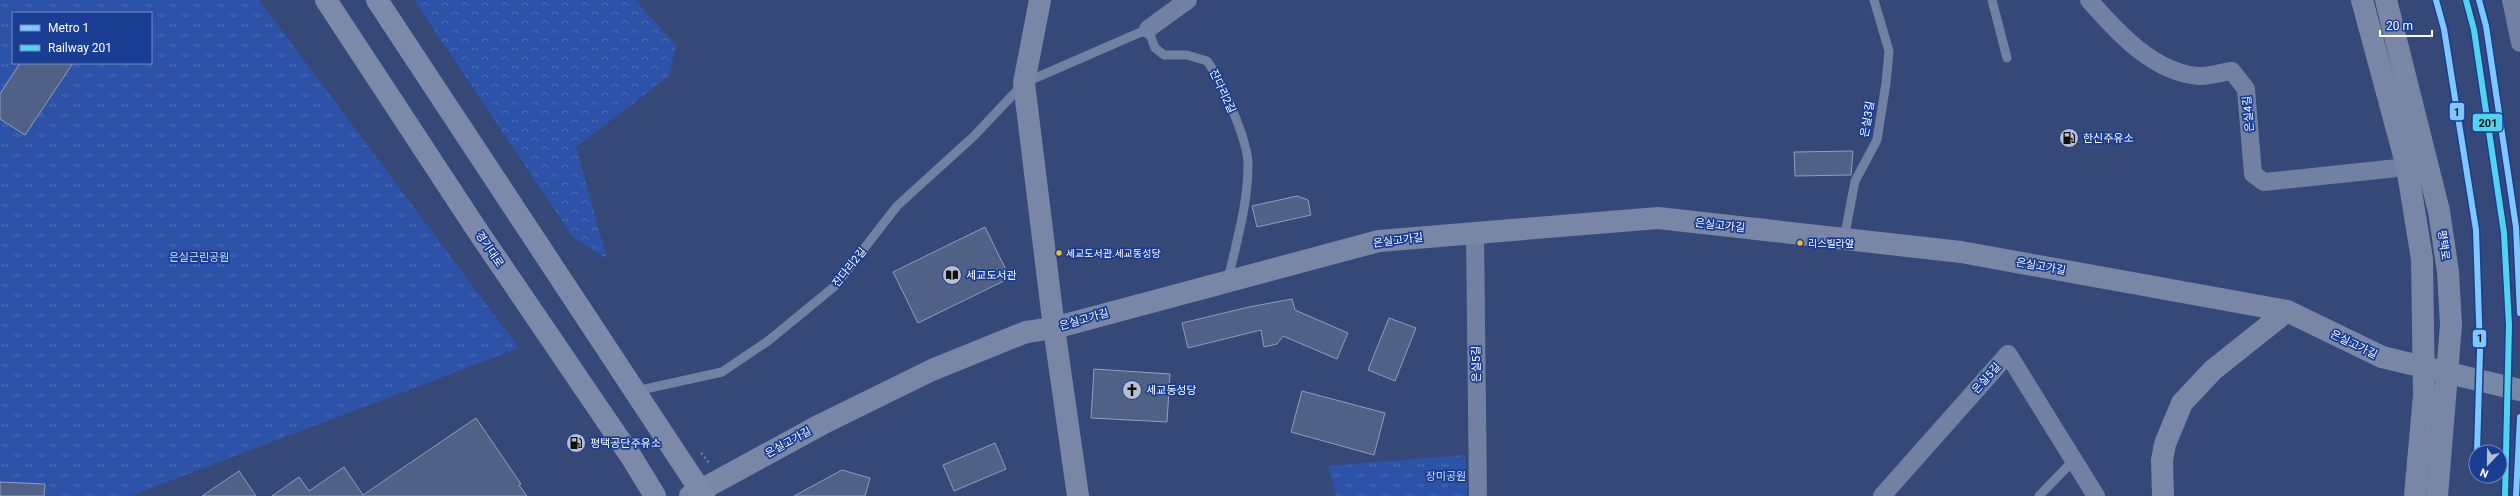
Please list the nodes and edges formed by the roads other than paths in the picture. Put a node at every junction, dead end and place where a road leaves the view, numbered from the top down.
1 (326, 0) edge
2 (377, 0) edge
3 (1040, 0) edge
4 (1188, 0) edge
5 (1874, 0) edge
6 (1992, 0) edge
7 (2089, 0) edge
8 (2362, 0) edge
9 (2386, 0) edge
10 (2512, 0) edge
11 (1148, 29) junction
12 (2520, 43) edge
13 (2008, 58) dead end
14 (1024, 83) junction
15 (2407, 167) junction
16 (1475, 233) junction
17 (1844, 239) junction
18 (1228, 280) junction
19 (2287, 311) junction
20 (1054, 328) junction
21 (2520, 390) edge
22 (636, 391) junction
23 (2074, 460) junction
24 (698, 494) edge
25 (655, 496) edge
26 (1078, 496) edge
27 (1478, 496) edge
28 (1882, 496) edge
29 (2039, 496) edge
30 (2096, 496) edge
31 (2163, 496) edge
32 (2415, 496) edge
33 (2437, 496) edge

1 - 25 main road, 경기대로
2 - 22 main road
3 - 14 street
4 - 11 street
5 - 17 lane, 은실3길
6 - 13 lane
7 - 15 street, 은실4길
8 - 15 street
9 - 33 street, 평택로
10 - 12 street
11 - 14 lane, 잔다리2길
11 - 18 lane, 잔다리2길
14 - 20 street
14 - 22 lane, 잔다리2길
15 - 32 street
16 - 17 street, 은실고가길
16 - 18 street, 은실고가길
16 - 27 street, 은실5길
17 - 19 street, 은실고가길
18 - 20 street, 은실고가길
19 - 21 street, 은실고가길, bridge
19 - 31 street
20 - 24 street, 은실고가길
20 - 26 street, 은실고가길
22 - 24 main road
23 - 28 street, 은실5길
23 - 29 lane
23 - 30 street, 은실5길

